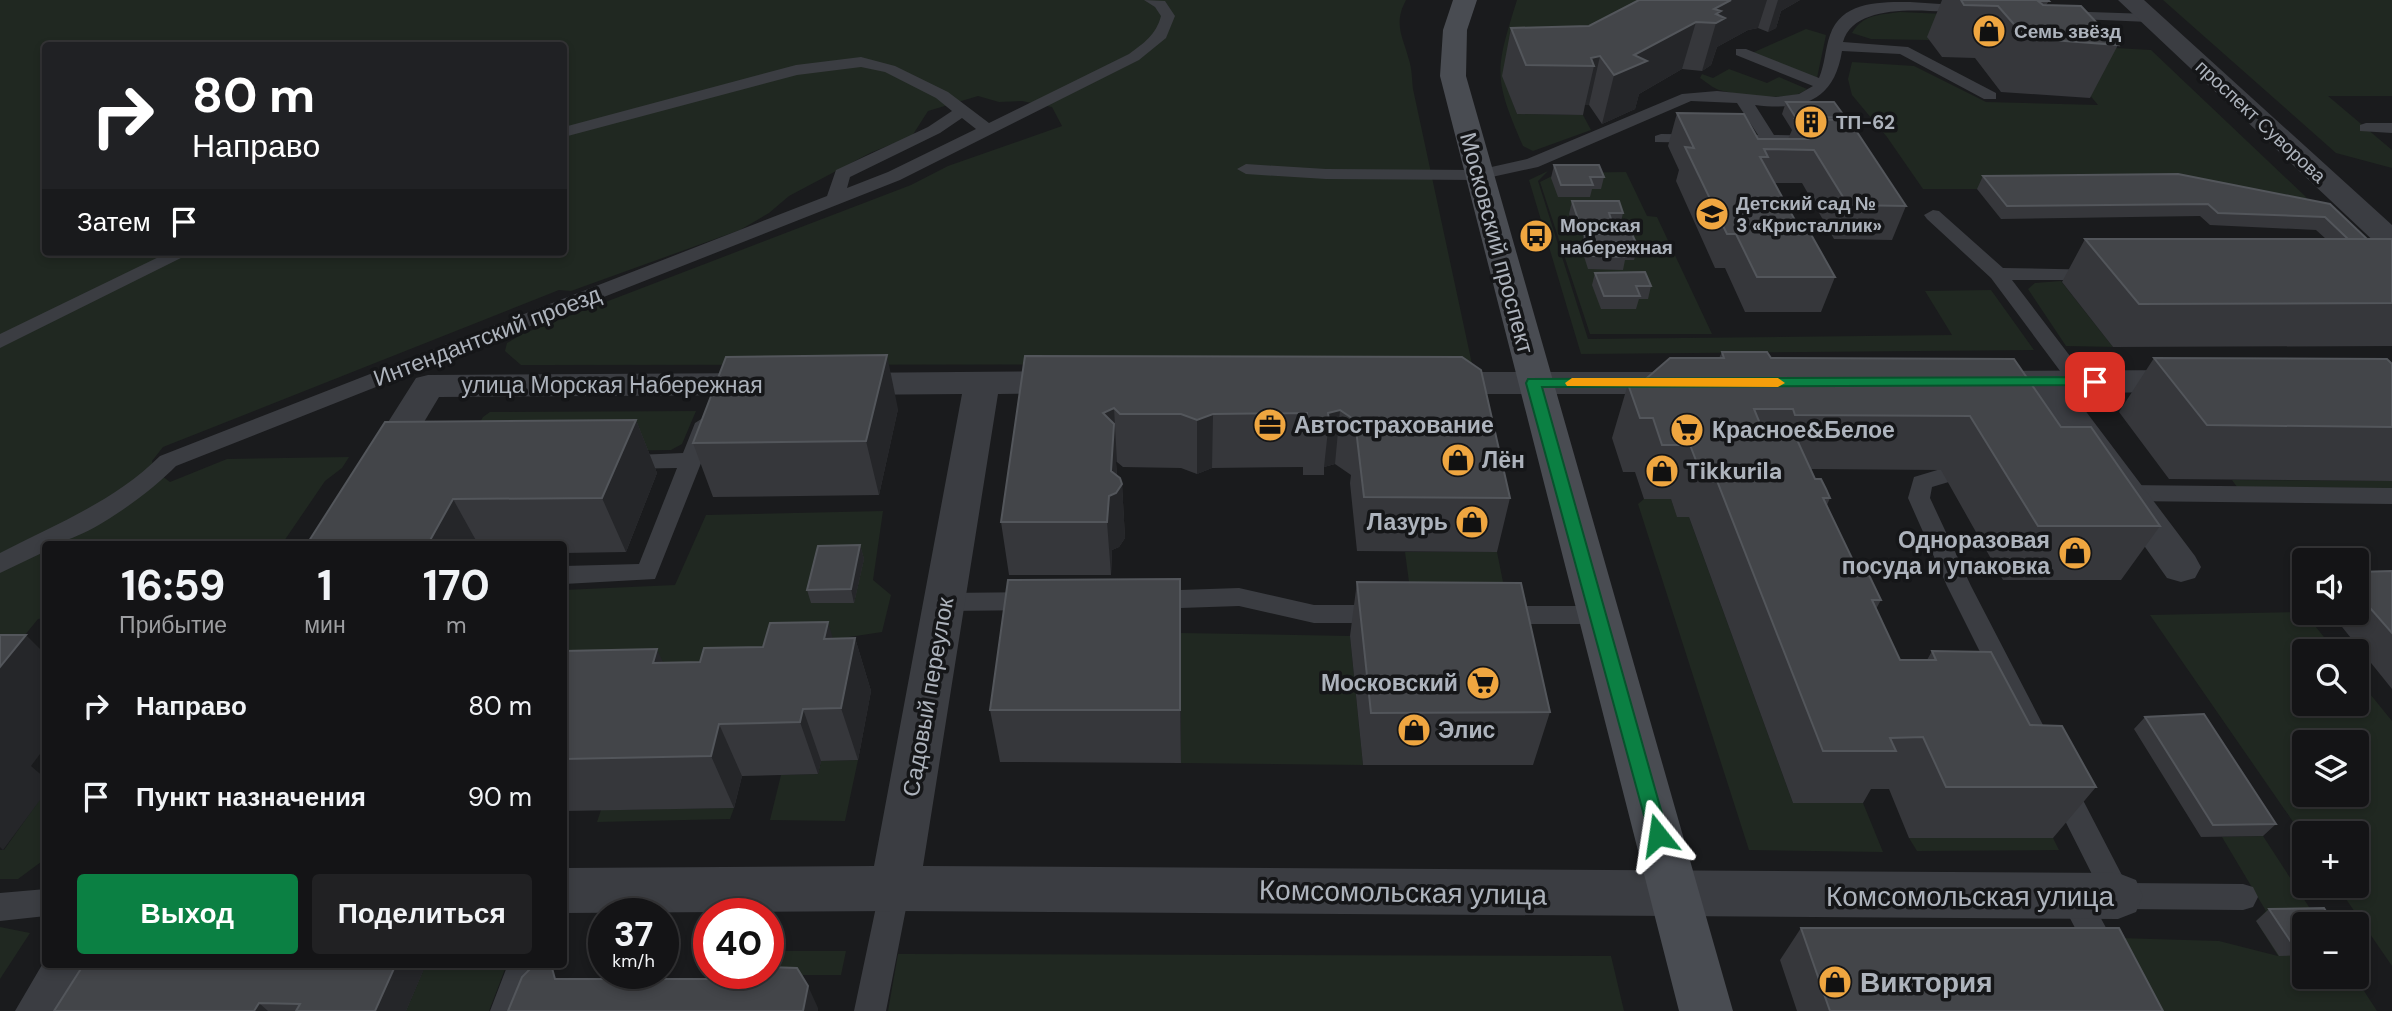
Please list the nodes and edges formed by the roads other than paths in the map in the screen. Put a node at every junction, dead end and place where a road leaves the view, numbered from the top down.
1 (1465, 0) edge
2 (1158, 1) edge
3 (2139, 9) edge
4 (1986, 11) dead end
5 (2041, 14) edge
6 (1759, 43) dead end
7 (1835, 46) junction
8 (1741, 52) junction
9 (1724, 62) edge
10 (1824, 86) junction
11 (1990, 96) dead end
12 (1742, 98) junction
13 (963, 111) junction
14 (985, 128) junction
15 (2366, 128) dead end
16 (2392, 128) edge
17 (567, 131) edge
18 (1661, 139) dead end
19 (1769, 139) junction
20 (1831, 140) edge
21 (1246, 169) dead end
22 (1478, 175) junction
23 (835, 200) junction
24 (1933, 215) dead end
25 (2392, 241) edge
26 (176, 256) edge
27 (1998, 274) junction
28 (2122, 274) edge
29 (0, 342) edge
30 (423, 374) junction
31 (2219, 381) edge
32 (1111, 382) edge
33 (1951, 382) edge
34 (2063, 382) junction
35 (982, 383) junction
36 (1403, 383) edge
37 (1534, 383) junction
38 (1719, 383) edge
39 (720, 384) junction
40 (692, 460) junction
41 (595, 462) edge
42 (1944, 476) dead end
43 (2109, 480) junction
44 (2392, 496) edge
45 (43, 541) edge
46 (333, 541) edge
47 (42, 542) edge
48 (0, 564) edge
49 (2181, 567) dead end
50 (567, 575) edge
51 (1062, 601) edge
52 (1127, 601) edge
53 (944, 602) junction
54 (1407, 615) edge
55 (1476, 615) edge
56 (1597, 615) junction
57 (895, 888) junction
58 (567, 891) edge
59 (1674, 895) junction
60 (2096, 896) junction
61 (2242, 897) dead end
62 (42, 902) edge
63 (0, 906) edge
64 (69, 968) edge
65 (522, 968) edge
66 (42, 1011) edge
67 (506, 1011) edge
68 (870, 1011) edge
69 (1706, 1011) edge
70 (2135, 1011) edge

1 - 22 street, Московский проспект
2 - 14 lane, Интендантский проезд
3 - 5 lane
3 - 25 street, проспект Суворова
4 - 7 lane
6 - 8 lane
7 - 10 lane
7 - 11 lane
8 - 9 lane
8 - 10 lane
10 - 12 lane
12 - 19 lane
12 - 22 lane
13 - 14 lane
13 - 17 lane
13 - 23 lane
14 - 23 lane, Интендантский проезд
15 - 16 lane
18 - 19 lane
19 - 20 lane
21 - 22 lane
22 - 37 street, Московский проспект
23 - 30 lane, Интендантский проезд
24 - 27 lane
26 - 29 lane
27 - 28 lane
27 - 34 lane
30 - 39 street, улица Морская Набережная
30 - 45 lane, Интендантский проезд
30 - 46 street
31 - 34 street
32 - 35 street, улица Морская Набережная
33 - 34 street
34 - 43 street
35 - 39 street, улица Морская Набережная
35 - 53 street, Садовый переулок
36 - 37 street
37 - 38 street
37 - 56 street, Московский проспект
39 - 40 lane
40 - 41 lane
40 - 50 lane
42 - 60 lane
43 - 44 lane
43 - 49 street
47 - 48 lane, Интендантский проезд
51 - 53 lane
52 - 54 lane
53 - 57 street, Садовый переулок
55 - 56 lane
56 - 59 street, Московский проспект
57 - 58 street, Комсомольская улица
57 - 59 street, Комсомольская улица
57 - 68 lane, Садовый переулок
59 - 60 street, Комсомольская улица
59 - 69 street, Московский проспект
60 - 61 lane, Комсомольская улица
60 - 70 lane
62 - 63 lane
64 - 66 street
65 - 67 lane

